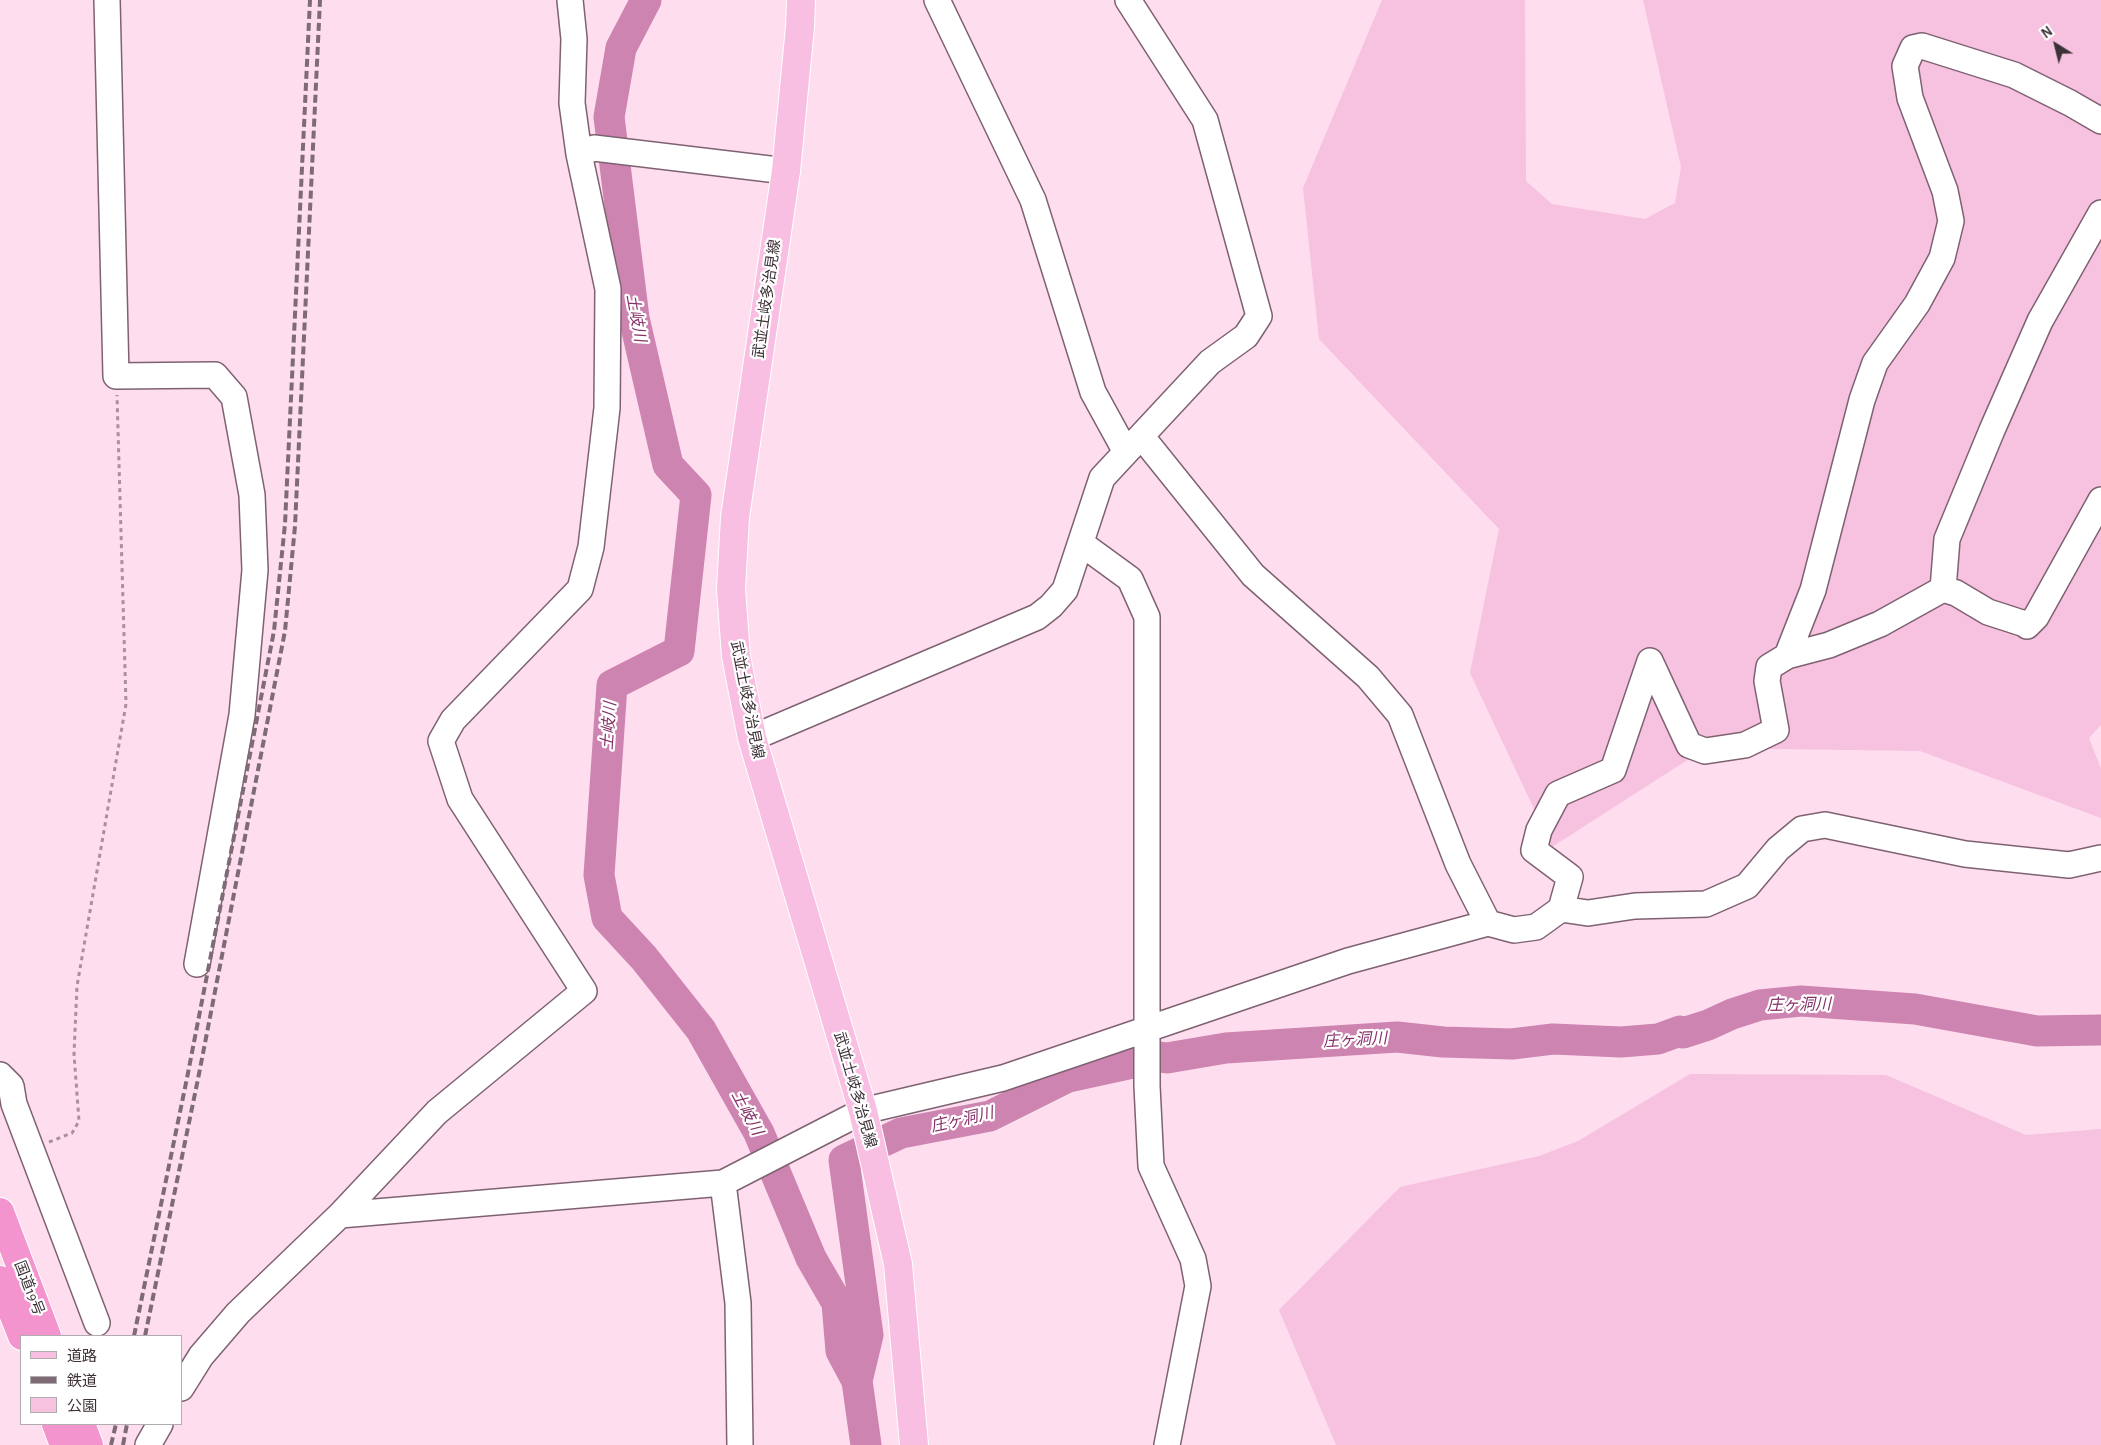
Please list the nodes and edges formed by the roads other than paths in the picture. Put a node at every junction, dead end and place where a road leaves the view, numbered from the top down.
1 (107, 0) edge
2 (570, 0) edge
3 (801, 0) edge
4 (937, 0) edge
5 (1128, 0) edge
6 (2101, 122) edge
7 (586, 151) junction
8 (776, 169) junction
9 (2101, 213) edge
10 (1134, 444) junction
11 (2101, 500) edge
12 (1082, 544) junction
13 (1943, 589) junction
14 (1787, 656) junction
15 (752, 738) junction
16 (2101, 858) edge
17 (1561, 909) junction
18 (1488, 923) junction
19 (197, 964) dead end
20 (1147, 1028) junction
21 (0, 1075) edge
22 (861, 1116) junction
23 (723, 1183) junction
24 (0, 1212) edge
25 (340, 1215) junction
26 (0, 1280) edge
27 (97, 1323) dead end
28 (22, 1335) edge
29 (47, 1335) edge
30 (182, 1386) edge
31 (58, 1425) edge
32 (159, 1425) edge
33 (80, 1437) edge
34 (148, 1445) edge
35 (740, 1445) edge
36 (914, 1445) edge
37 (1167, 1445) edge

1 - 19 street
2 - 7 street
3 - 8 main road, 武並土岐多治見線
4 - 10 street
5 - 10 street
6 - 14 street
7 - 8 street
7 - 25 street
8 - 15 main road, 武並土岐多治見線
9 - 13 street
10 - 12 street
10 - 18 street
11 - 13 street
12 - 15 street
12 - 20 street
13 - 14 street
14 - 17 street
15 - 22 main road, 武並土岐多治見線
16 - 17 street
17 - 18 street
18 - 20 street
20 - 22 street
20 - 37 street
21 - 27 street
22 - 23 street
22 - 36 main road, 武並土岐多治見線
23 - 25 street
23 - 35 street
24 - 29 highway, 国道19号
25 - 30 street
26 - 28 highway, 国道19号
31 - 33 highway
32 - 34 street

